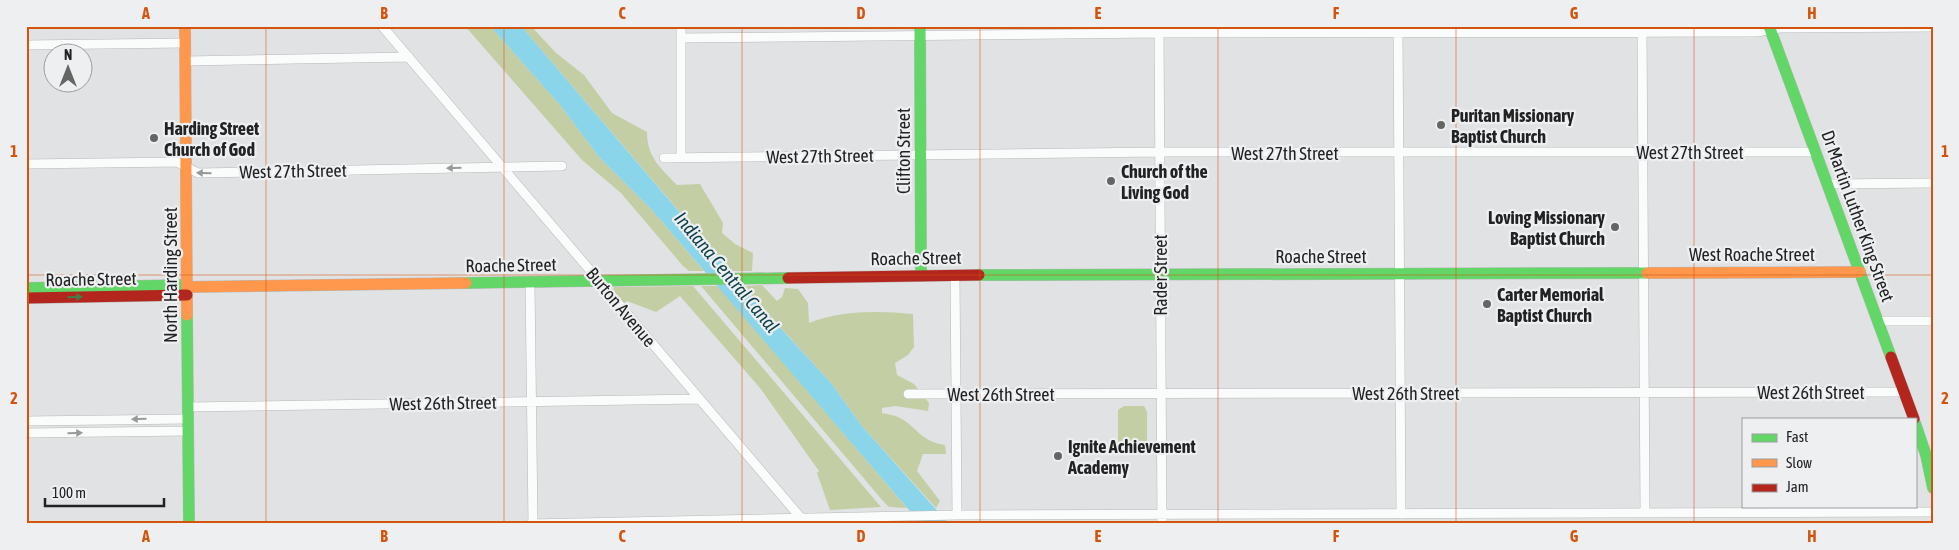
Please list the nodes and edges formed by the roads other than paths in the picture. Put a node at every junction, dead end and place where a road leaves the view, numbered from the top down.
1 (185, 26) edge
2 (382, 26) edge
3 (681, 26) edge
4 (1933, 26) edge
5 (1770, 28) edge
6 (1159, 29) edge
7 (1398, 29) edge
8 (1642, 29) edge
9 (920, 31) edge
10 (681, 38) junction
11 (185, 43) junction
12 (26, 45) edge
13 (409, 57) junction
14 (185, 61) junction
15 (1160, 152) junction
16 (1643, 152) junction
17 (1815, 152) junction
18 (1399, 153) junction
19 (921, 155) junction
20 (664, 158) dead end
21 (681, 158) junction
22 (26, 164) edge
23 (562, 166) dead end
24 (186, 168) junction
25 (503, 168) junction
26 (1933, 183) edge
27 (1828, 184) junction
28 (1644, 272) junction
29 (1860, 272) junction
30 (1160, 273) junction
31 (1400, 274) junction
32 (955, 275) junction
33 (921, 276) junction
34 (599, 281) junction
35 (530, 282) junction
36 (26, 288) edge
37 (188, 289) junction
38 (26, 298) edge
39 (1878, 321) junction
40 (1933, 321) edge
41 (1644, 392) junction
42 (1904, 392) junction
43 (1161, 393) junction
44 (1401, 393) junction
45 (908, 394) dead end
46 (956, 394) junction
47 (698, 399) junction
48 (532, 402) junction
49 (188, 413) junction
50 (1914, 418) edge
51 (26, 421) edge
52 (1916, 425) edge
53 (188, 431) junction
54 (26, 433) edge
55 (1933, 488) edge
56 (1933, 512) edge
57 (1641, 513) junction
58 (1162, 514) junction
59 (1401, 514) junction
60 (954, 515) junction
61 (801, 518) junction
62 (774, 521) edge
63 (668, 523) edge
64 (189, 524) edge
65 (530, 524) edge
66 (533, 524) edge
67 (1162, 524) edge
68 (1636, 524) edge

1 - 11 street, North Harding Street
2 - 13 street, Burton Avenue
3 - 10 street
4 - 5 street
5 - 8 street
5 - 17 street, Dr Martin Luther King Street
6 - 7 street
6 - 9 street
6 - 15 street, Rader Street
7 - 8 street
7 - 18 street
8 - 16 street
9 - 10 street
9 - 19 street, Clifton Street
10 - 21 street
11 - 12 street
11 - 14 street, North Harding Street
13 - 14 street
13 - 25 street, Burton Avenue
14 - 24 street, North Harding Street
15 - 18 street, West 27th Street
15 - 19 street, West 27th Street
15 - 30 street, Rader Street
16 - 17 street, West 27th Street
16 - 18 street, West 27th Street
16 - 28 street
17 - 27 street, Dr Martin Luther King Street
18 - 31 street
19 - 21 street, West 27th Street
19 - 33 street, Clifton Street
20 - 21 street, West 27th Street
22 - 24 street, West 27th Street
23 - 25 street, West 27th Street
25 -> 24 street, West 27th Street
24 - 37 street, North Harding Street
25 - 34 street, Burton Avenue
26 - 27 street
27 - 29 street, Dr Martin Luther King Street
28 - 29 street, West Roache Street
28 - 31 street, Roache Street
28 - 41 street
29 - 39 street, Dr Martin Luther King Street
30 - 31 street, Roache Street
30 - 32 street, Roache Street
30 - 43 street, Rader Street
31 - 44 street
32 - 33 street, Roache Street
32 - 46 street
33 - 34 street, Roache Street
34 - 35 street, Roache Street
34 - 47 street, Burton Avenue
35 - 37 street, Roache Street
35 - 48 street
36 - 37 street, Roache Street
38 -> 37 street, Roache Street
37 - 49 street, North Harding Street
39 - 40 street
39 - 42 street, Dr Martin Luther King Street
41 - 42 street, West 26th Street
41 - 44 street, West 26th Street
41 - 57 street
42 - 50 street, Dr Martin Luther King Street
43 - 44 street, West 26th Street
43 - 46 street, West 26th Street
43 - 58 street, Rader Street
44 - 59 street
45 - 46 street, West 26th Street
46 - 60 street
47 - 48 street, West 26th Street
47 - 61 street, Burton Avenue
48 - 49 street, West 26th Street
48 - 66 street
49 -> 51 street, West 26th Street
49 - 53 street, North Harding Street
52 - 55 street
54 -> 53 street
53 - 64 street, North Harding Street
56 - 57 street
57 - 59 street
57 - 68 street
58 - 59 street
58 - 60 street
58 - 67 street, Rader Street
60 - 61 street
61 - 62 street
62 - 63 street
63 - 66 street
65 - 66 street

